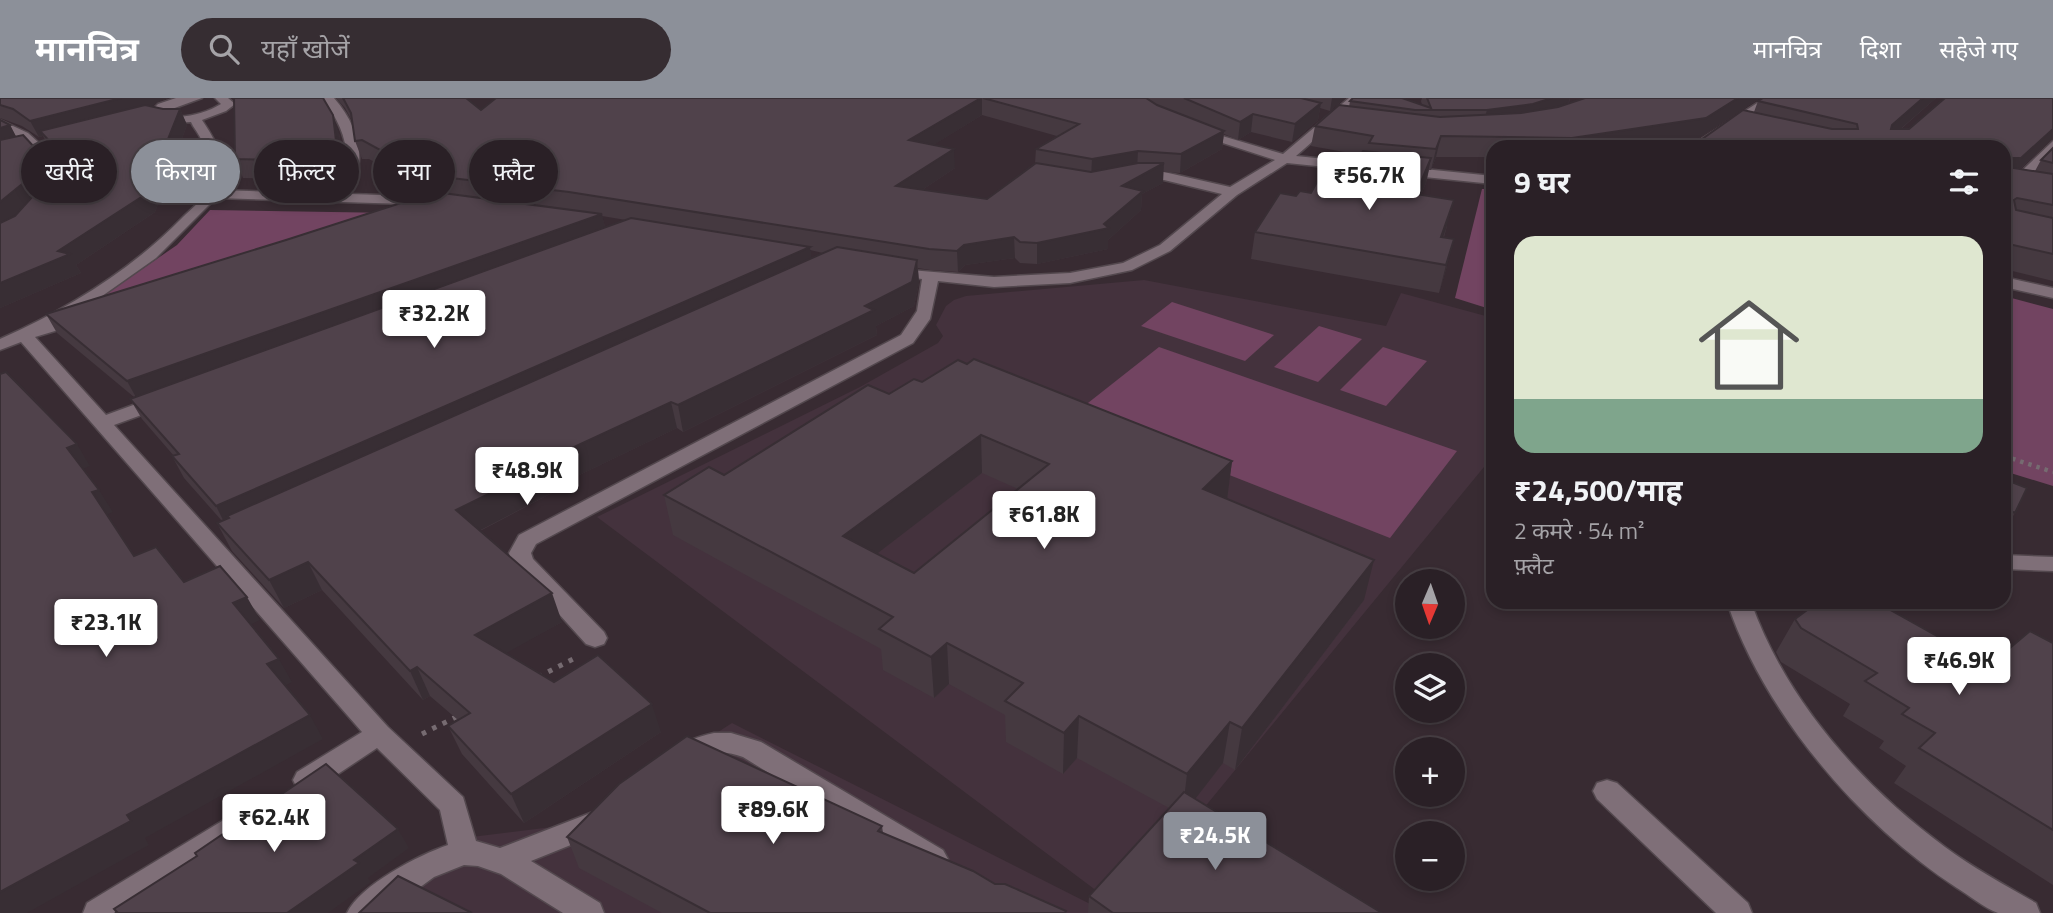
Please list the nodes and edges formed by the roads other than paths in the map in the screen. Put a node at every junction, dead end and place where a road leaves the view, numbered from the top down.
1 (156, 98) edge
2 (196, 98) edge
3 (328, 98) edge
4 (1356, 98) edge
5 (227, 99) edge
6 (1766, 99) edge
7 (171, 103) junction
8 (1313, 113) edge
9 (193, 117) junction
10 (1332, 118) junction
11 (1353, 121) edge
12 (1733, 123) junction
13 (0, 124) edge
14 (1183, 126) edge
15 (1754, 128) edge
16 (39, 140) edge
17 (210, 140) edge
18 (353, 140) edge
19 (1706, 140) edge
20 (21, 148) edge
21 (2051, 148) edge
22 (12, 150) edge
23 (1285, 159) junction
24 (1125, 179) edge
25 (1486, 179) edge
26 (2015, 186) edge
27 (1232, 191) junction
28 (359, 198) edge
29 (204, 203) edge
30 (407, 215) edge
31 (877, 269) edge
32 (930, 278) junction
33 (2011, 284) edge
34 (2053, 293) edge
35 (103, 310) edge
36 (24, 335) junction
37 (0, 345) edge
38 (178, 395) edge
39 (101, 423) junction
40 (2011, 562) edge
41 (2053, 564) edge
42 (1741, 609) edge
43 (595, 638) road end
44 (386, 741) junction
45 (662, 774) edge
46 (1607, 791) dead end
47 (620, 805) edge
48 (464, 853) junction
49 (500, 860) junction
50 (952, 870) edge
51 (99, 913) edge
52 (362, 913) edge
53 (589, 913) edge
54 (1737, 913) edge
55 (2025, 913) edge

1 - 7 street
2 - 7 street
3 - 18 street
4 - 10 street
5 - 9 street
6 - 12 street
7 - 9 street
8 - 10 street
9 - 17 street
10 - 11 street
10 - 23 street
12 - 15 street
12 - 19 street
13 - 16 street
14 - 23 street
20 - 22 street
21 - 26 street
23 - 25 street
23 - 27 street
24 - 27 street
27 - 32 street
28 - 30 street
29 - 36 street
31 - 32 street
32 - 43 street
33 - 34 street
35 - 36 street
36 - 37 street
36 - 39 street
38 - 39 street
39 - 44 street
40 - 41 street
42 - 55 street
44 - 48 street
44 - 51 street
45 - 50 street
46 - 54 street
47 - 49 street
48 - 49 street
48 - 52 street
49 - 53 street

